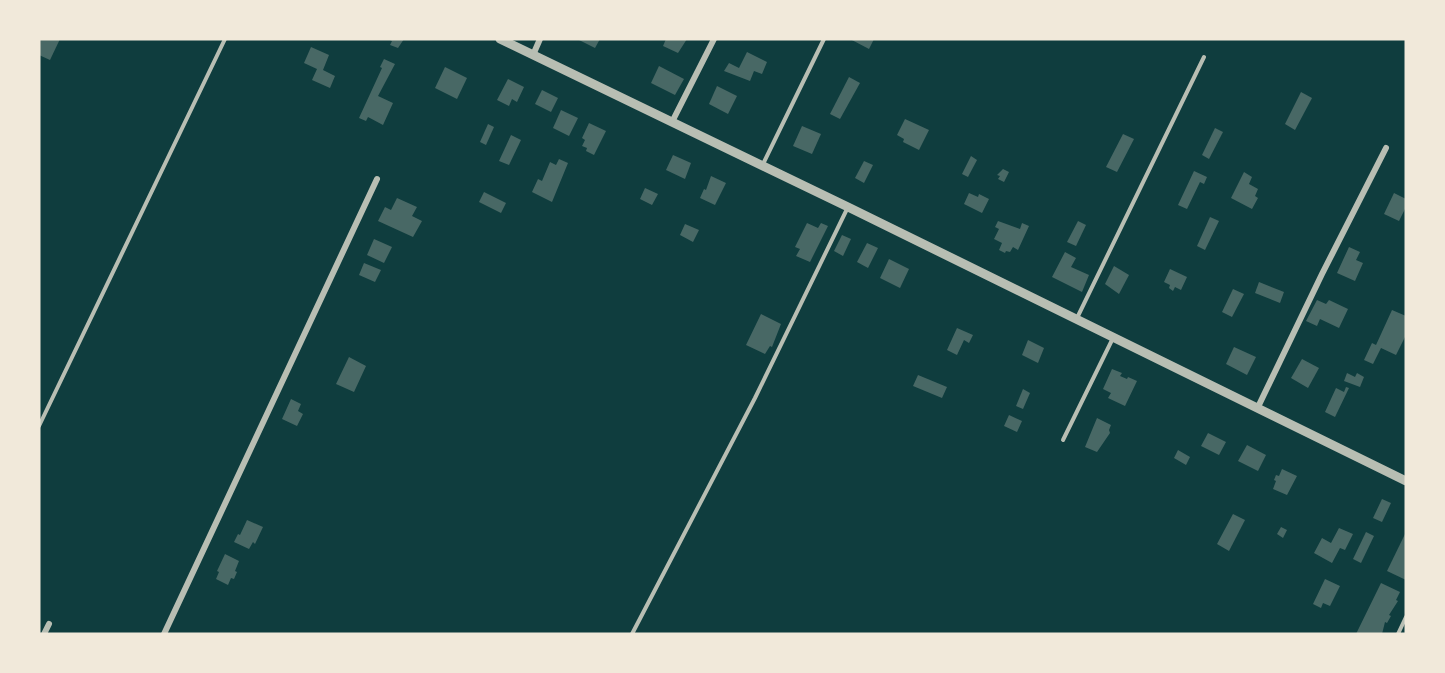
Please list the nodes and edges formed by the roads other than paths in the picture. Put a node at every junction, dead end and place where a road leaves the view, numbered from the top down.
1 (225, 39) edge
2 (500, 39) edge
3 (540, 39) edge
4 (714, 39) edge
5 (824, 39) edge
6 (533, 55) junction
7 (1204, 57) dead end
8 (672, 122) junction
9 (1386, 148) dead end
10 (762, 165) junction
11 (377, 179) dead end
12 (848, 207) junction
13 (1077, 319) junction
14 (1114, 337) junction
15 (1258, 407) junction
16 (39, 426) edge
17 (1063, 440) dead end
18 (1406, 481) edge
19 (1406, 617) edge
20 (49, 624) dead end
21 (44, 634) edge
22 (164, 634) edge
23 (632, 634) edge
24 (1398, 634) edge

1 - 16 lane
2 - 6 street
3 - 6 street
4 - 8 street
5 - 10 lane
6 - 8 street
7 - 13 lane
8 - 10 street
9 - 15 street
10 - 12 street
11 - 22 street
12 - 13 street
12 - 23 lane
13 - 14 street
14 - 15 street
14 - 17 lane
15 - 18 street
19 - 24 lane
20 - 21 street

